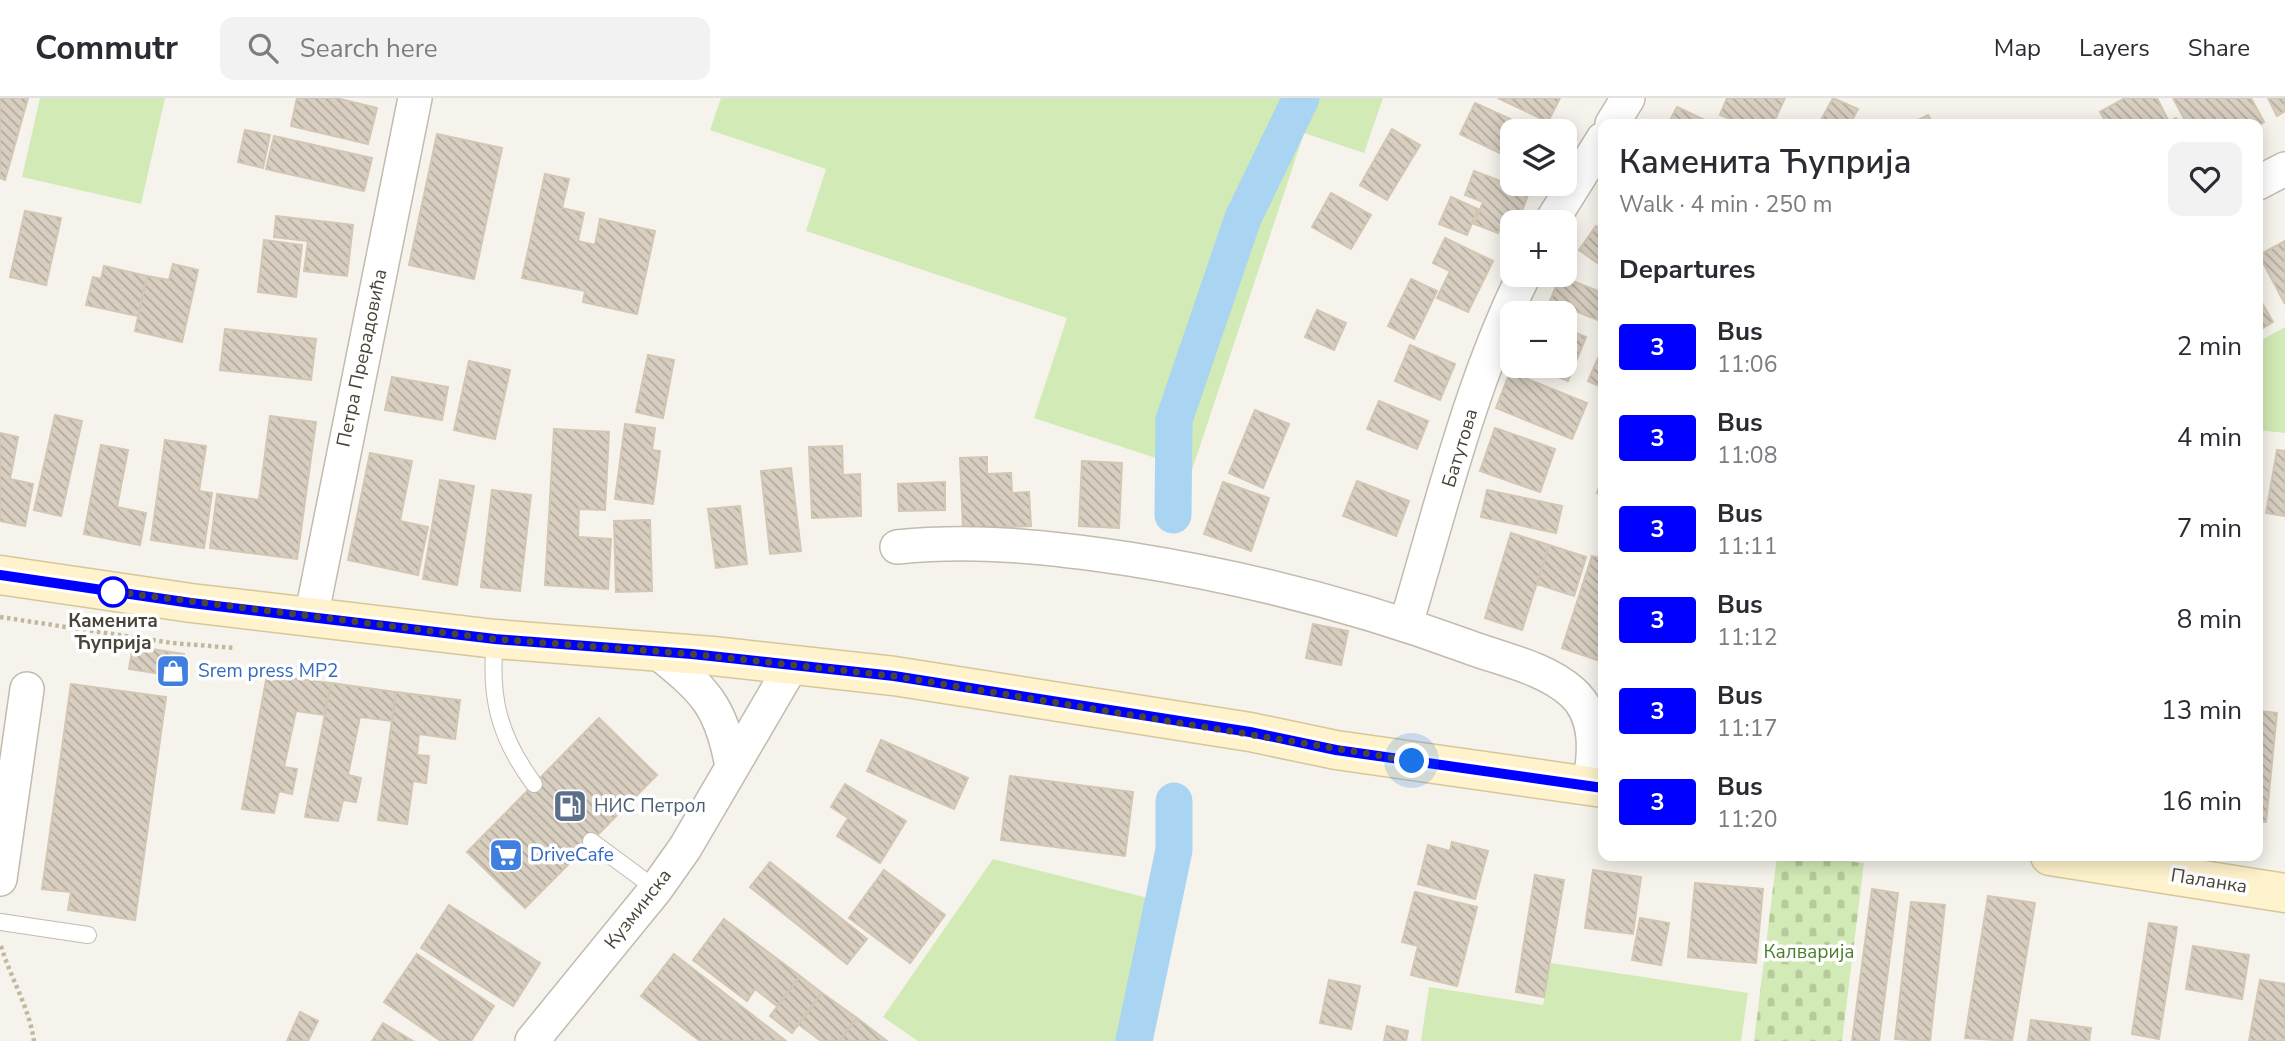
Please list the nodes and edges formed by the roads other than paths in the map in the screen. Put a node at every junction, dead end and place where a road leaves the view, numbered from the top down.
1 (415, 98) edge
2 (1628, 98) edge
3 (1615, 119) edge
4 (1598, 147) edge
5 (2285, 169) edge
6 (2263, 180) edge
7 (1559, 210) edge
8 (1518, 287) edge
9 (897, 547) dead end
10 (0, 575) edge
11 (311, 618) junction
12 (1406, 624) junction
13 (495, 639) junction
14 (656, 651) junction
15 (792, 665) junction
16 (27, 689) dead end
17 (732, 767) junction
18 (534, 783) dead end
19 (1596, 787) edge
20 (591, 841) dead end
21 (2082, 861) edge
22 (0, 879) edge
23 (656, 888) junction
24 (2285, 893) edge
25 (0, 922) edge
26 (88, 935) dead end
27 (532, 1041) edge

1 - 11 street, Петра Прерадовића
2 - 3 street
4 - 7 street
5 - 6 street
8 - 12 street, Батутова
9 - 12 street
10 - 11 main road
11 - 13 main road
12 - 19 street
13 - 14 main road
13 - 18 lane
14 - 15 main road
14 - 17 street
15 - 17 street, Кузминска
15 - 19 main road
16 - 22 street
17 - 23 street, Кузминска
20 - 23 lane
21 - 24 main road, Паланка
23 - 27 street, Кузминска
25 - 26 lane

